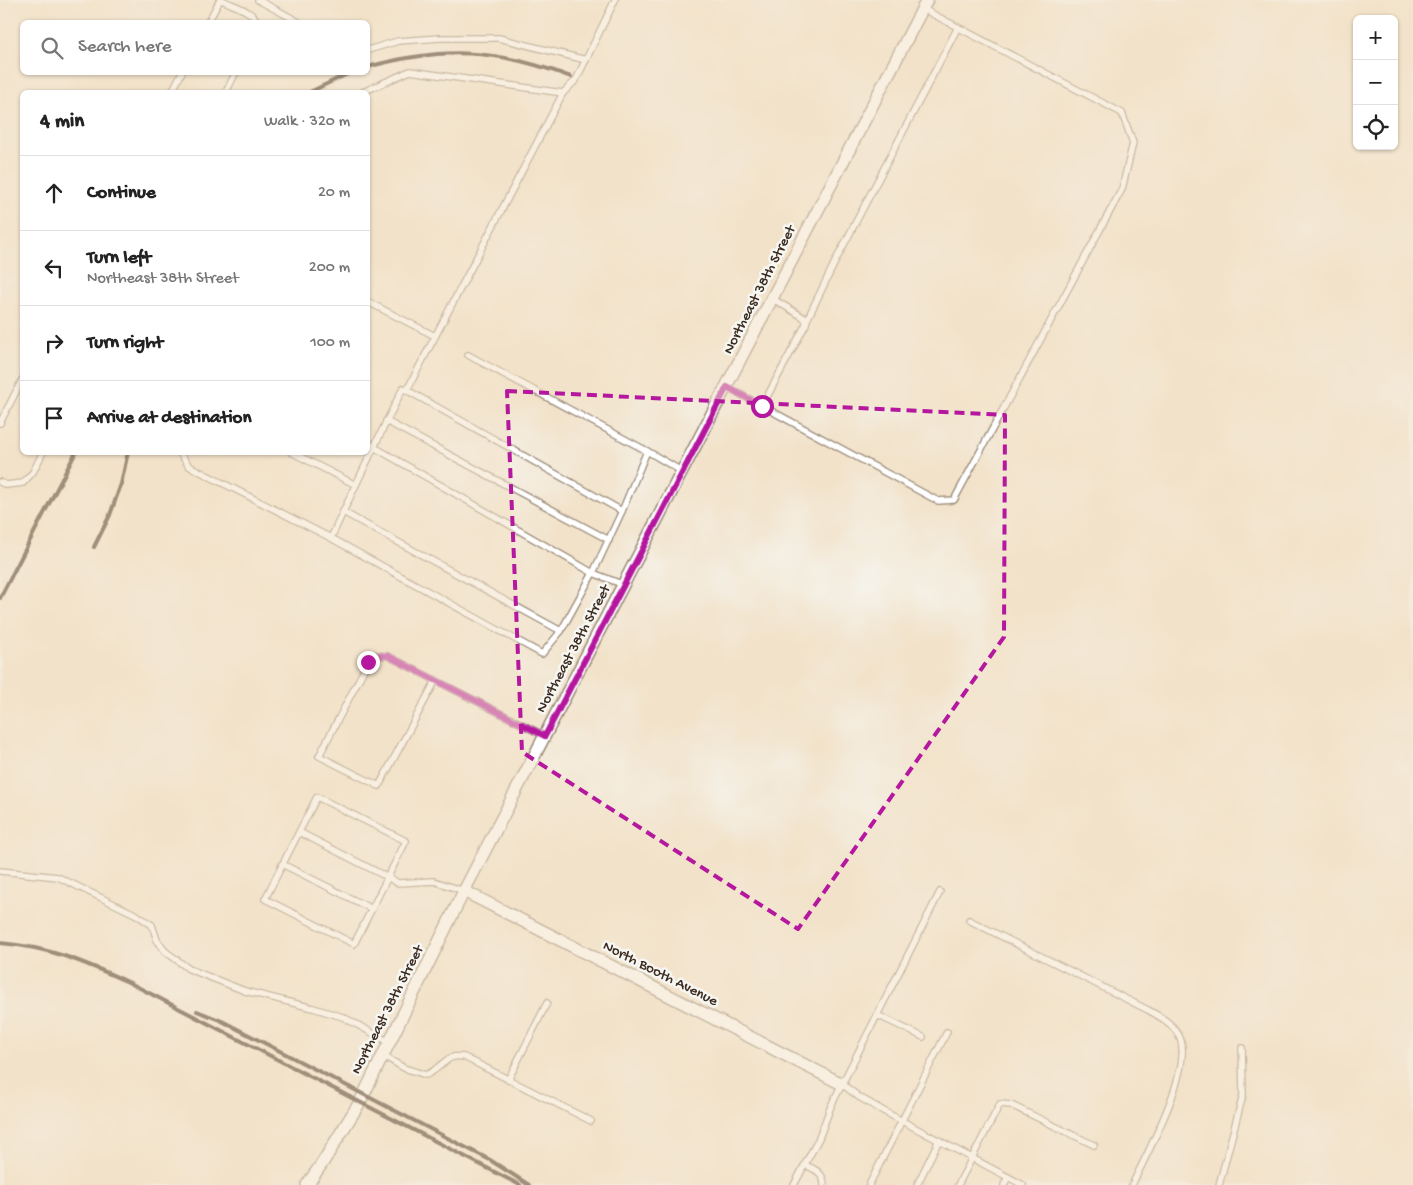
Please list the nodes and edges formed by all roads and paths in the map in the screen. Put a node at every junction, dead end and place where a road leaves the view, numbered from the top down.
1 (221, 0) edge
2 (258, 0) edge
3 (616, 0) edge
4 (925, 4) edge
5 (209, 20) edge
6 (257, 20) edge
7 (295, 20) edge
8 (958, 27) junction
9 (370, 49) edge
10 (586, 60) junction
11 (180, 75) edge
12 (234, 75) edge
13 (173, 90) edge
14 (227, 90) edge
15 (367, 90) edge
16 (563, 93) junction
17 (773, 299) junction
18 (370, 303) edge
19 (806, 322) junction
20 (435, 336) junction
21 (468, 355) dead end
22 (20, 384) edge
23 (727, 387) junction
24 (407, 390) junction
25 (762, 406) junction
26 (386, 421) junction
27 (0, 423) edge
28 (370, 445) edge
29 (647, 451) junction
30 (42, 455) edge
31 (181, 455) edge
32 (297, 455) edge
33 (367, 455) edge
34 (683, 472) junction
35 (0, 482) edge
36 (356, 486) junction
37 (622, 511) junction
38 (343, 512) junction
39 (331, 538) junction
40 (608, 540) junction
41 (593, 573) junction
42 (624, 585) junction
43 (561, 631) junction
44 (436, 680) junction
45 (545, 736) junction
46 (299, 832) junction
47 (282, 864) junction
48 (0, 871) edge
49 (387, 878) junction
50 (464, 891) junction
51 (940, 892) dead end
52 (372, 909) junction
53 (968, 920) dead end
54 (548, 1004) dead end
55 (877, 1015) junction
56 (947, 1032) dead end
57 (922, 1037) dead end
58 (389, 1042) junction
59 (1242, 1048) dead end
60 (382, 1055) junction
61 (508, 1080) junction
62 (842, 1084) junction
63 (902, 1120) junction
64 (591, 1121) dead end
65 (940, 1140) junction
66 (1094, 1145) dead end
67 (972, 1158) junction
68 (805, 1164) junction
69 (1008, 1177) junction
70 (307, 1185) edge
71 (794, 1185) edge
72 (824, 1185) edge
73 (869, 1185) edge
74 (917, 1185) edge
75 (958, 1185) edge
76 (1004, 1185) edge
77 (1023, 1185) edge
78 (1132, 1185) edge
79 (1219, 1185) edge

1 - 5 lane
1 - 6 lane
2 - 7 lane
3 - 10 lane
4 - 8 lane
4 - 17 street, Northeast 38th Street
8 - 19 lane
8 - 25 lane
9 - 10 lane
10 - 16 lane
11 - 13 lane
12 - 14 lane
15 - 16 lane
16 - 20 lane
17 - 19 lane
17 - 23 street, Northeast 38th Street
18 - 20 lane
19 - 25 lane
20 - 24 lane
21 - 29 lane
22 - 27 lane
23 - 25 lane
23 - 34 street, Northeast 38th Street
24 - 26 lane
24 - 37 lane
26 - 28 lane
26 - 40 lane
28 - 41 lane
29 - 34 lane
29 - 37 lane
30 - 35 lane
31 - 39 lane
32 - 36 lane
33 - 36 lane
34 - 42 street, Northeast 38th Street
36 - 38 lane
37 - 40 lane
38 - 39 lane
38 - 43 lane
39 - 43 lane
40 - 41 lane
41 - 42 lane
41 - 43 lane
42 - 45 street, Northeast 38th Street
44 - 44 lane
44 - 45 lane
45 - 50 street, Northeast 38th Street
46 - 47 lane
46 - 49 lane
46 - 49 lane
47 - 52 lane
47 - 52 lane
48 - 58 lane
49 - 50 lane
49 - 52 lane
50 - 58 street, Northeast 38th Street
50 - 62 street, North Booth Avenue
51 - 55 lane
53 - 78 lane
54 - 61 lane
55 - 57 lane
55 - 62 lane
56 - 63 lane
58 - 60 street, Northeast 38th Street
59 - 79 lane
60 - 61 lane
60 - 70 street, Northeast 38th Street
61 - 64 lane
62 - 63 lane
62 - 68 lane
63 - 65 lane
63 - 73 lane
65 - 67 lane
65 - 74 lane
66 - 67 lane
67 - 69 lane
67 - 75 lane
68 - 71 lane
68 - 72 lane
69 - 76 lane
69 - 77 lane

